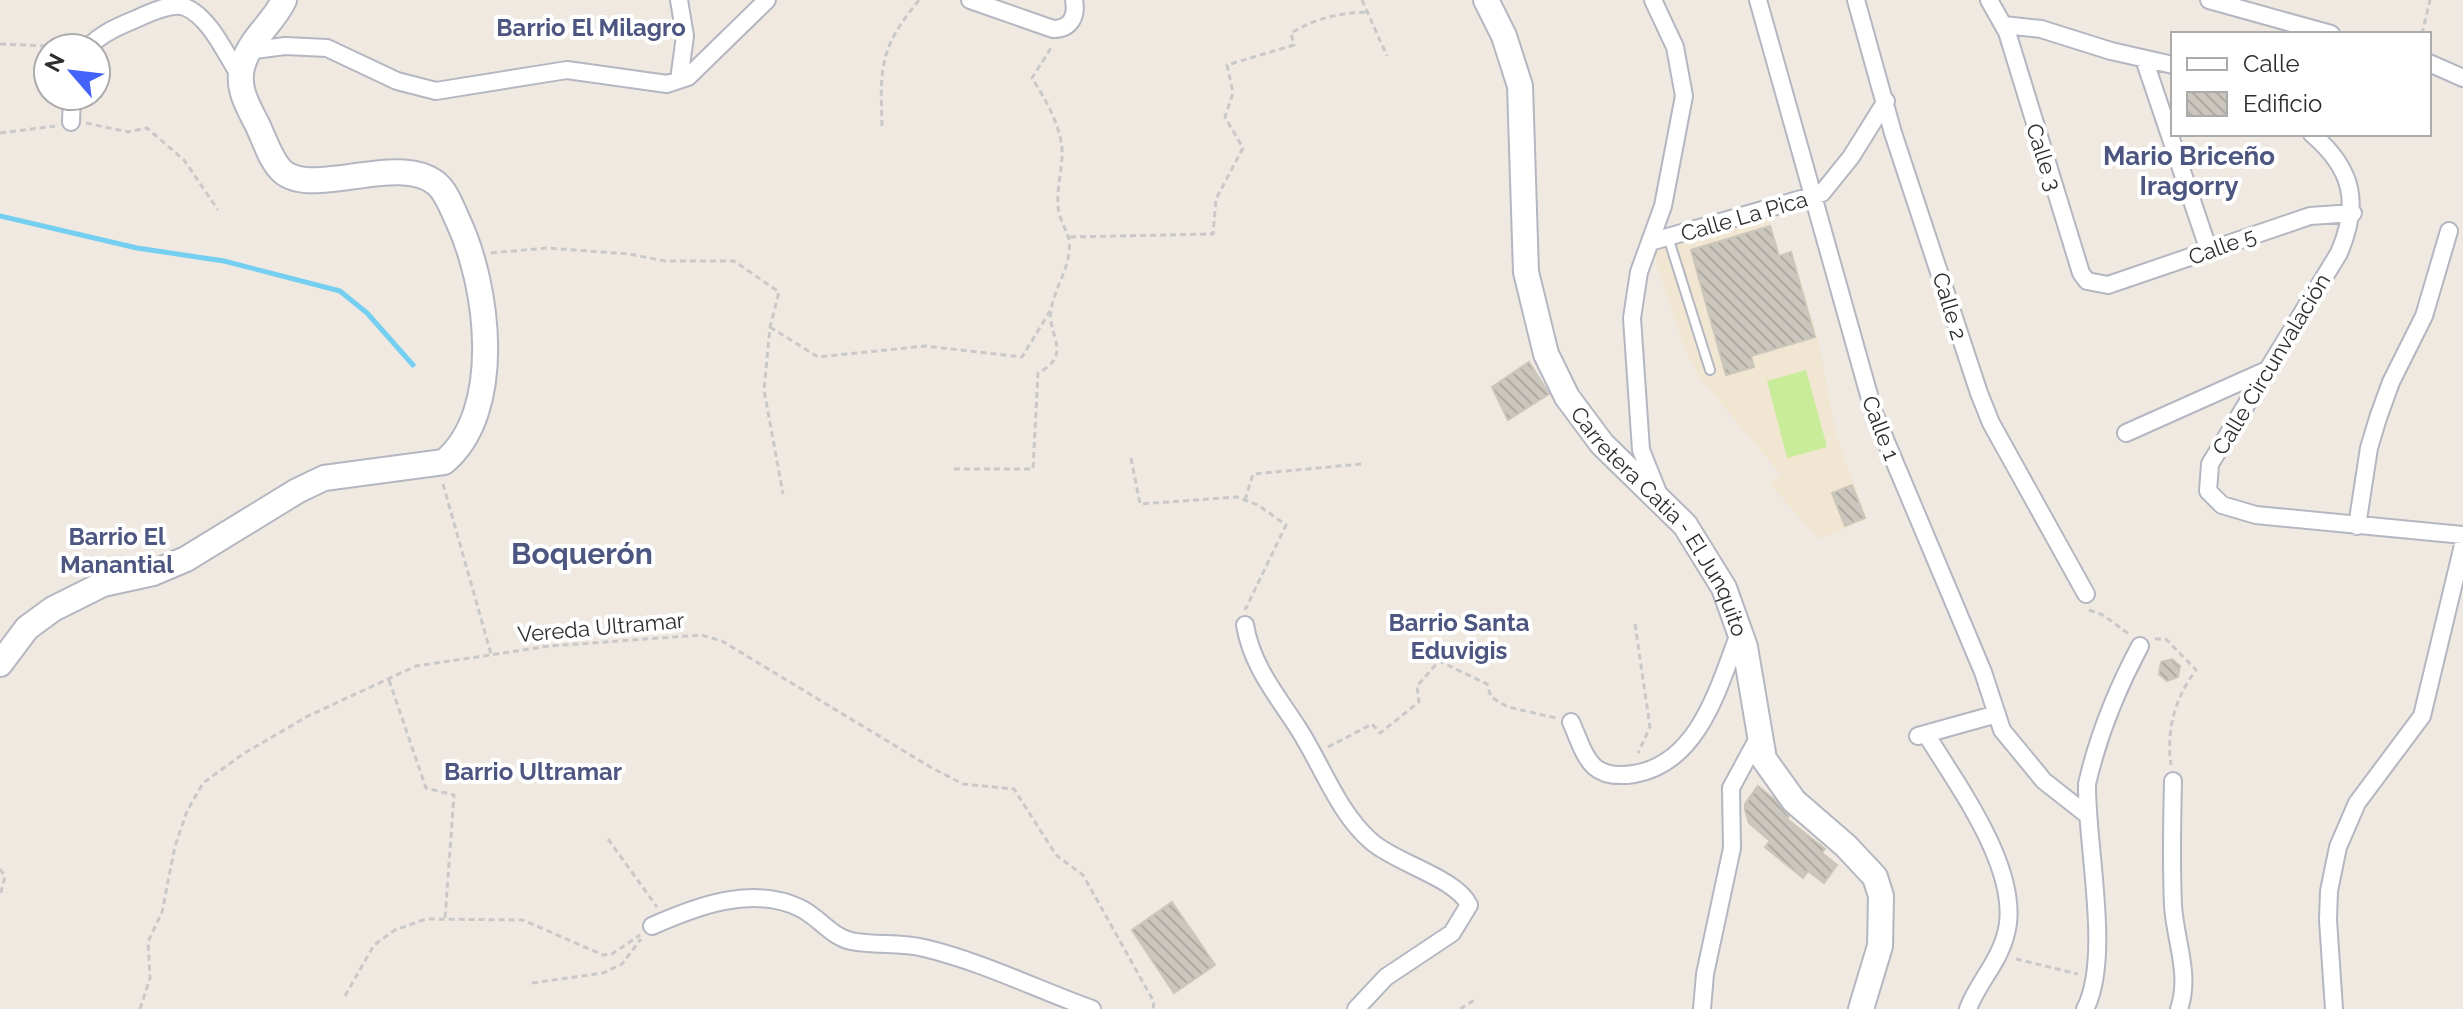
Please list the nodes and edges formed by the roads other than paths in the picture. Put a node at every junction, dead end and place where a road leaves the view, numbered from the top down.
1 (284, 0) edge
2 (679, 0) edge
3 (767, 0) edge
4 (970, 0) edge
5 (1074, 0) edge
6 (1486, 0) edge
7 (1653, 0) edge
8 (1758, 0) edge
9 (1856, 0) edge
10 (1989, 0) edge
11 (2209, 0) edge
12 (2004, 25) junction
13 (108, 32) edge
14 (2324, 32) edge
15 (248, 51) junction
16 (2144, 59) junction
17 (2431, 64) edge
18 (2171, 65) edge
19 (240, 76) junction
20 (2463, 78) edge
21 (679, 80) junction
22 (1886, 101) junction
23 (71, 112) edge
24 (71, 122) road end
25 (2314, 136) edge
26 (1815, 197) junction
27 (2353, 213) junction
28 (2449, 231) dead end
29 (1668, 237) junction
30 (1650, 242) junction
31 (2209, 251) junction
32 (2093, 284) joint
33 (2267, 369) junction
34 (1710, 370) dead end
35 (2126, 433) dead end
36 (1661, 500) junction
37 (2357, 526) junction
38 (2463, 535) edge
39 (2463, 545) edge
40 (2086, 594) road end
41 (1245, 625) road end
42 (1740, 630) junction
43 (2140, 646) road end
44 (0, 664) edge
45 (1997, 714) junction
46 (1571, 722) road end
47 (1758, 738) junction
48 (2173, 781) road end
49 (2086, 814) junction
50 (659, 923) road end
51 (1092, 1009) edge
52 (1356, 1009) edge
53 (1702, 1009) edge
54 (1861, 1009) edge
55 (1968, 1009) edge
56 (2085, 1009) edge
57 (2179, 1009) edge
58 (2334, 1009) edge

1 - 15 street
2 - 21 street
3 - 21 street
4 - 5 street
6 - 36 street, Carretera Catia - El Junquito
7 - 30 street
8 - 26 street, Calle 1
9 - 22 street, Calle 2
10 - 12 street
11 - 14 street
12 - 16 street
12 - 32 street, Calle 3
13 - 19 street
15 - 19 street
15 - 21 street
16 - 18 street
16 - 31 street
17 - 20 street
19 - 44 street
22 - 26 street, Calle La Pica
22 - 40 street, Calle 2
23 - 24 street
25 - 27 street
26 - 29 street, Calle La Pica
26 - 45 street, Calle 1
27 - 31 street, Calle 5
27 - 33 street, Calle Circunvalación
28 - 37 street
29 - 30 street, Calle La Pica
29 - 34 lane
30 - 36 street
31 - 32 street, Calle 5
33 - 35 street
33 - 37 street, Calle Circunvalación
36 - 42 street, Carretera Catia - El Junquito
37 - 38 street, Calle Circunvalación
39 - 58 street
41 - 52 street
42 - 46 street
42 - 47 street, Carretera Catia - El Junquito
43 - 49 street
45 - 49 street, Calle 1
45 - 55 street
47 - 53 street
47 - 54 street, Carretera Catia - El Junquito
48 - 57 street
49 - 56 street
50 - 51 street

